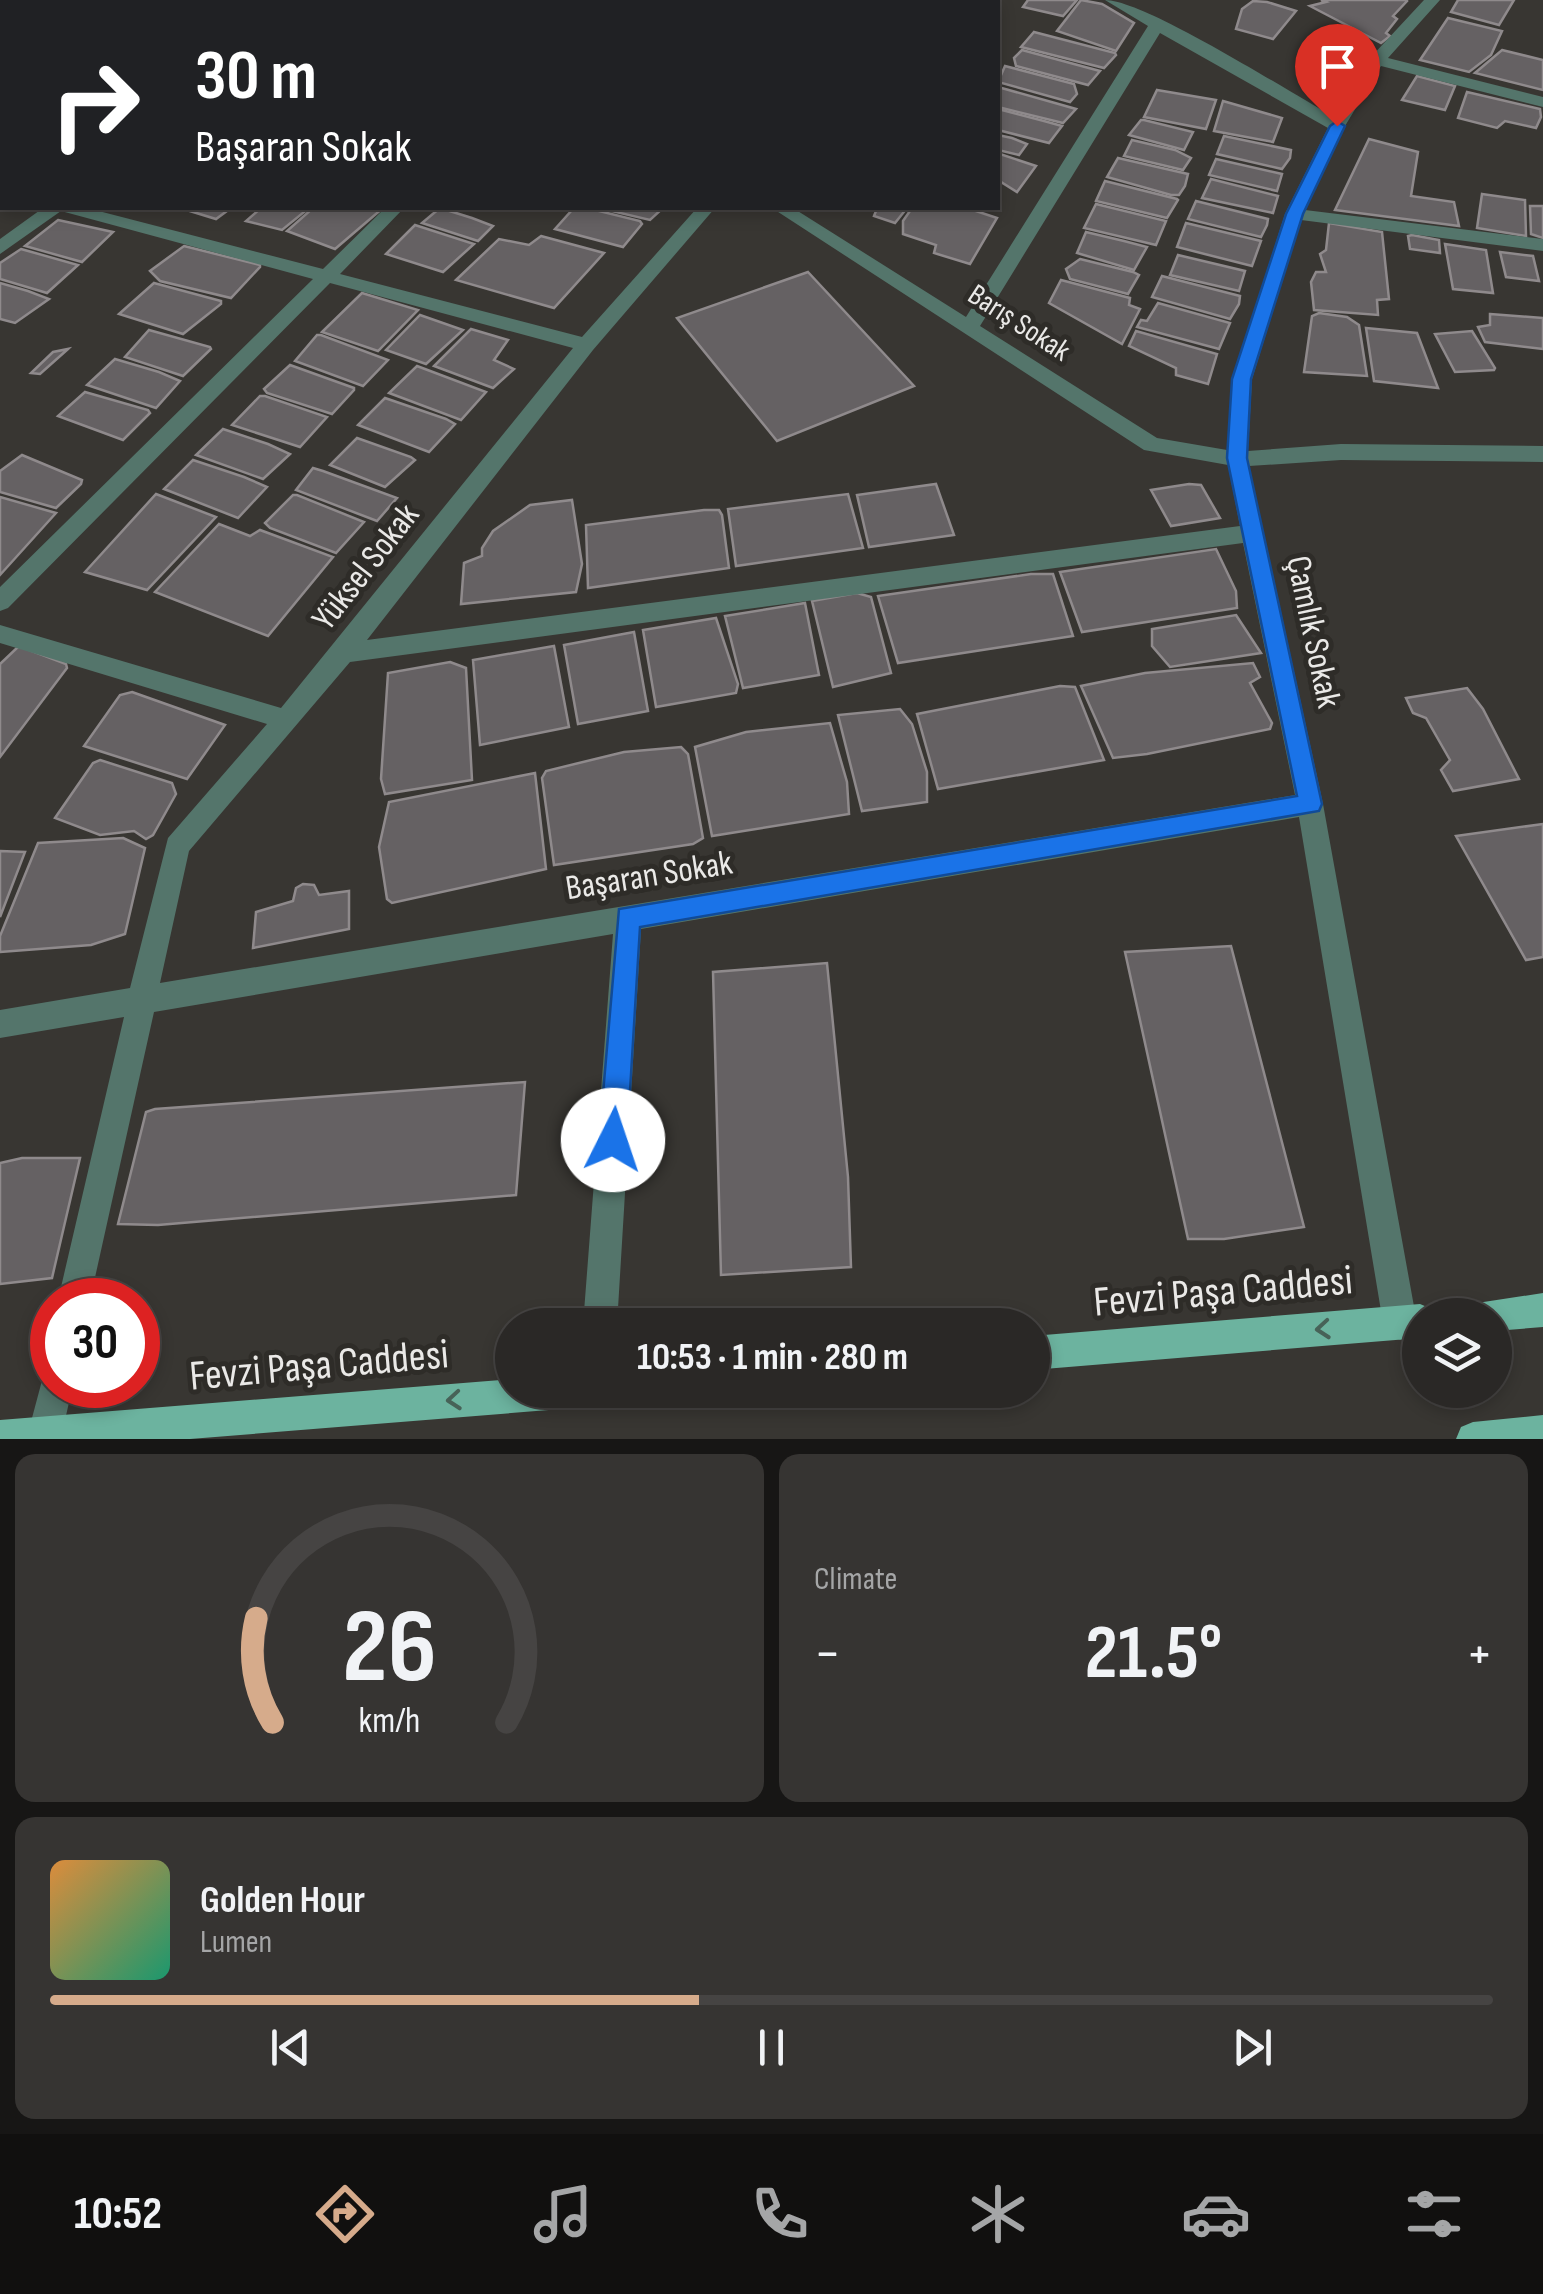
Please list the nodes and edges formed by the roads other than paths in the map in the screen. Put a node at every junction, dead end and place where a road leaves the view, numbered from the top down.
1 (1113, 0) edge
2 (1428, 1) edge
3 (1158, 22) junction
4 (1377, 60) junction
5 (1543, 102) edge
6 (1337, 126) junction
7 (51, 210) edge
8 (76, 210) edge
9 (393, 210) edge
10 (704, 210) edge
11 (784, 210) edge
12 (1294, 214) junction
13 (1543, 246) edge
14 (0, 248) edge
15 (323, 276) junction
16 (970, 327) junction
17 (586, 345) junction
18 (1543, 454) edge
19 (1237, 458) junction
20 (1254, 533) junction
21 (0, 602) edge
22 (0, 634) edge
23 (343, 653) junction
24 (288, 720) junction
25 (1310, 804) junction
26 (628, 917) junction
27 (140, 998) junction
28 (0, 1024) edge
29 (79, 1278) edge
30 (1405, 1298) edge
31 (601, 1308) edge
32 (1543, 1310) edge
33 (1512, 1313) edge
34 (1402, 1323) edge
35 (1050, 1352) edge
36 (495, 1397) edge
37 (51, 1408) edge
38 (1543, 1432) edge
39 (45, 1433) junction
40 (0, 1436) edge
41 (1473, 1439) edge

1 - 3 street
2 - 4 street, Çamlık Sokak
3 - 6 street
3 - 16 street
4 - 5 street
4 - 6 street, Çamlık Sokak
6 - 12 street, Çamlık Sokak
7 - 14 street
8 - 15 street
9 - 15 street
10 - 17 street, Yüksel Sokak
11 - 16 street, Barış Sokak
12 - 13 street
12 - 19 street, Çamlık Sokak
15 - 17 street
15 - 21 street
16 - 19 street, Barış Sokak
17 - 23 street, Yüksel Sokak
18 - 19 street, Barış Sokak
19 - 20 street, Çamlık Sokak
20 - 23 street
20 - 25 street, Çamlık Sokak
22 - 24 street
23 - 24 street, Yüksel Sokak
24 - 27 street, Yüksel Sokak
25 - 26 street, Başaran Sokak
25 - 30 street, Çamlık Sokak
26 - 27 street, Başaran Sokak
26 - 31 street
27 - 28 street, Başaran Sokak
27 - 29 street, Yüksel Sokak
32 - 33 main road
34 -> 35 main road, Fevzi Paşa Caddesi
36 -> 39 main road, Fevzi Paşa Caddesi
37 - 39 street
38 - 41 main road
39 - 40 main road, Fevzi Paşa Caddesi

